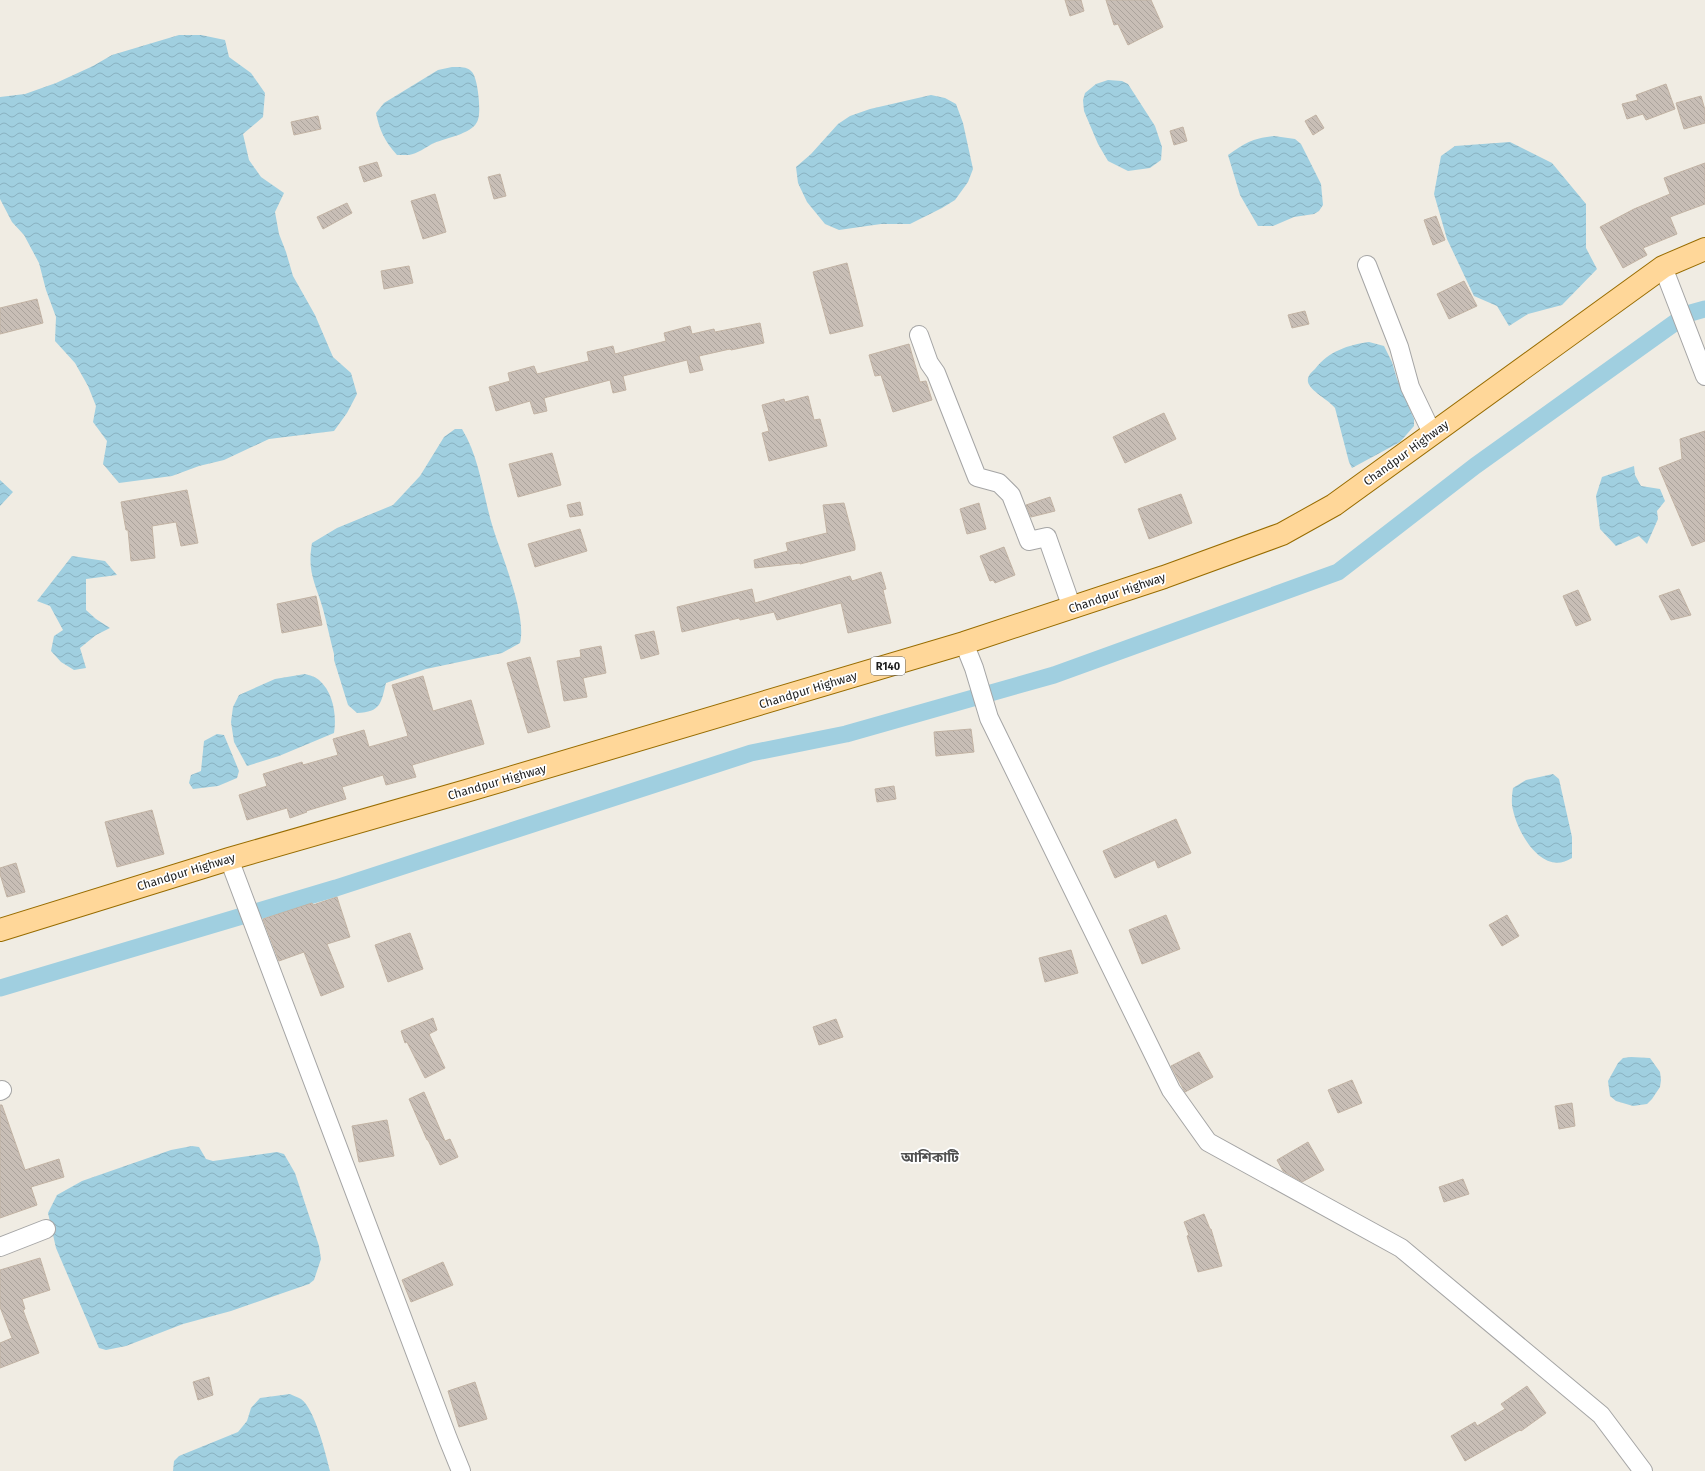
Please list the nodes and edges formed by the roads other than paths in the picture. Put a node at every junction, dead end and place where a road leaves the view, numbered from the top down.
1 (1705, 249) edge
2 (1367, 265) dead end
3 (1666, 276) junction
4 (919, 335) dead end
5 (1705, 376) edge
6 (1432, 434) junction
7 (1072, 608) junction
8 (964, 643) junction
9 (229, 859) junction
10 (0, 930) edge
11 (46, 1229) dead end
12 (0, 1247) edge
13 (461, 1471) edge
14 (1643, 1471) edge

1 - 3 main road, Chandpur Highway / R140
2 - 6 street
3 - 5 street
3 - 6 main road, Chandpur Highway / R140
4 - 7 street
6 - 7 main road, Chandpur Highway / R140
7 - 8 main road, Chandpur Highway / R140
8 - 9 main road, Chandpur Highway / R140
8 - 14 street
9 - 10 main road, Chandpur Highway / R140
9 - 13 street
11 - 12 street

